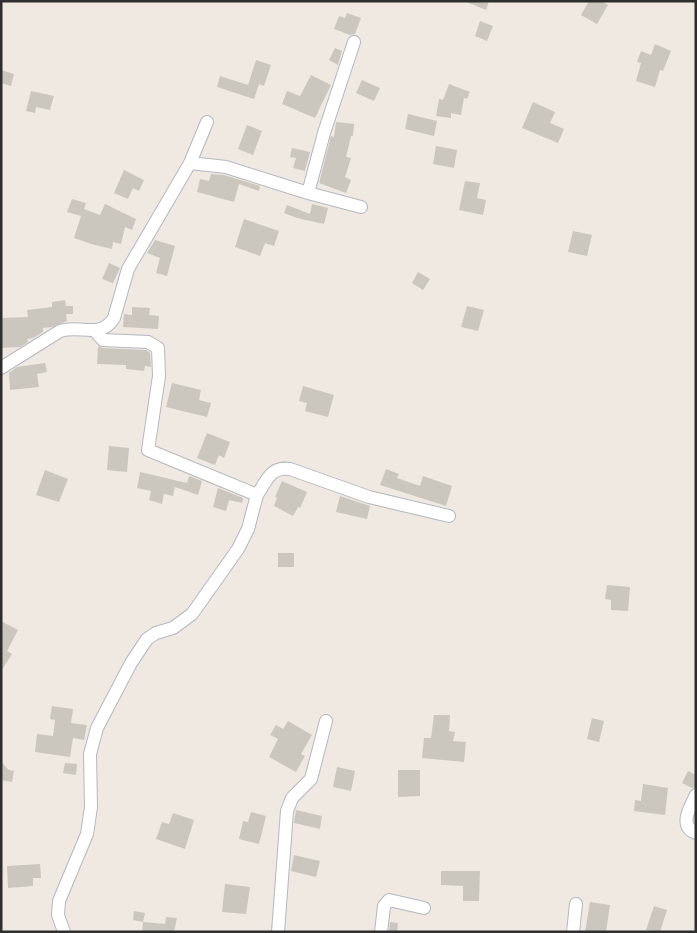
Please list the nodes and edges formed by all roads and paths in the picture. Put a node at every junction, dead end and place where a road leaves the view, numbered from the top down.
1 (354, 42) dead end
2 (207, 122) dead end
3 (190, 163) junction
4 (308, 194) junction
5 (362, 207) dead end
6 (95, 331) junction
7 (1, 368) edge
8 (257, 495) junction
9 (449, 516) dead end
10 (326, 721) dead end
11 (696, 795) edge
12 (696, 833) edge
13 (576, 904) dead end
14 (424, 908) dead end
15 (64, 932) edge
16 (278, 932) edge
17 (380, 932) edge
18 (573, 932) edge

1 - 4 street
2 - 3 street
3 - 4 street
3 - 6 street
4 - 5 street
6 - 7 street
6 - 8 street
8 - 9 street
8 - 15 street
10 - 16 street
11 - 12 street
13 - 18 street
14 - 17 street

